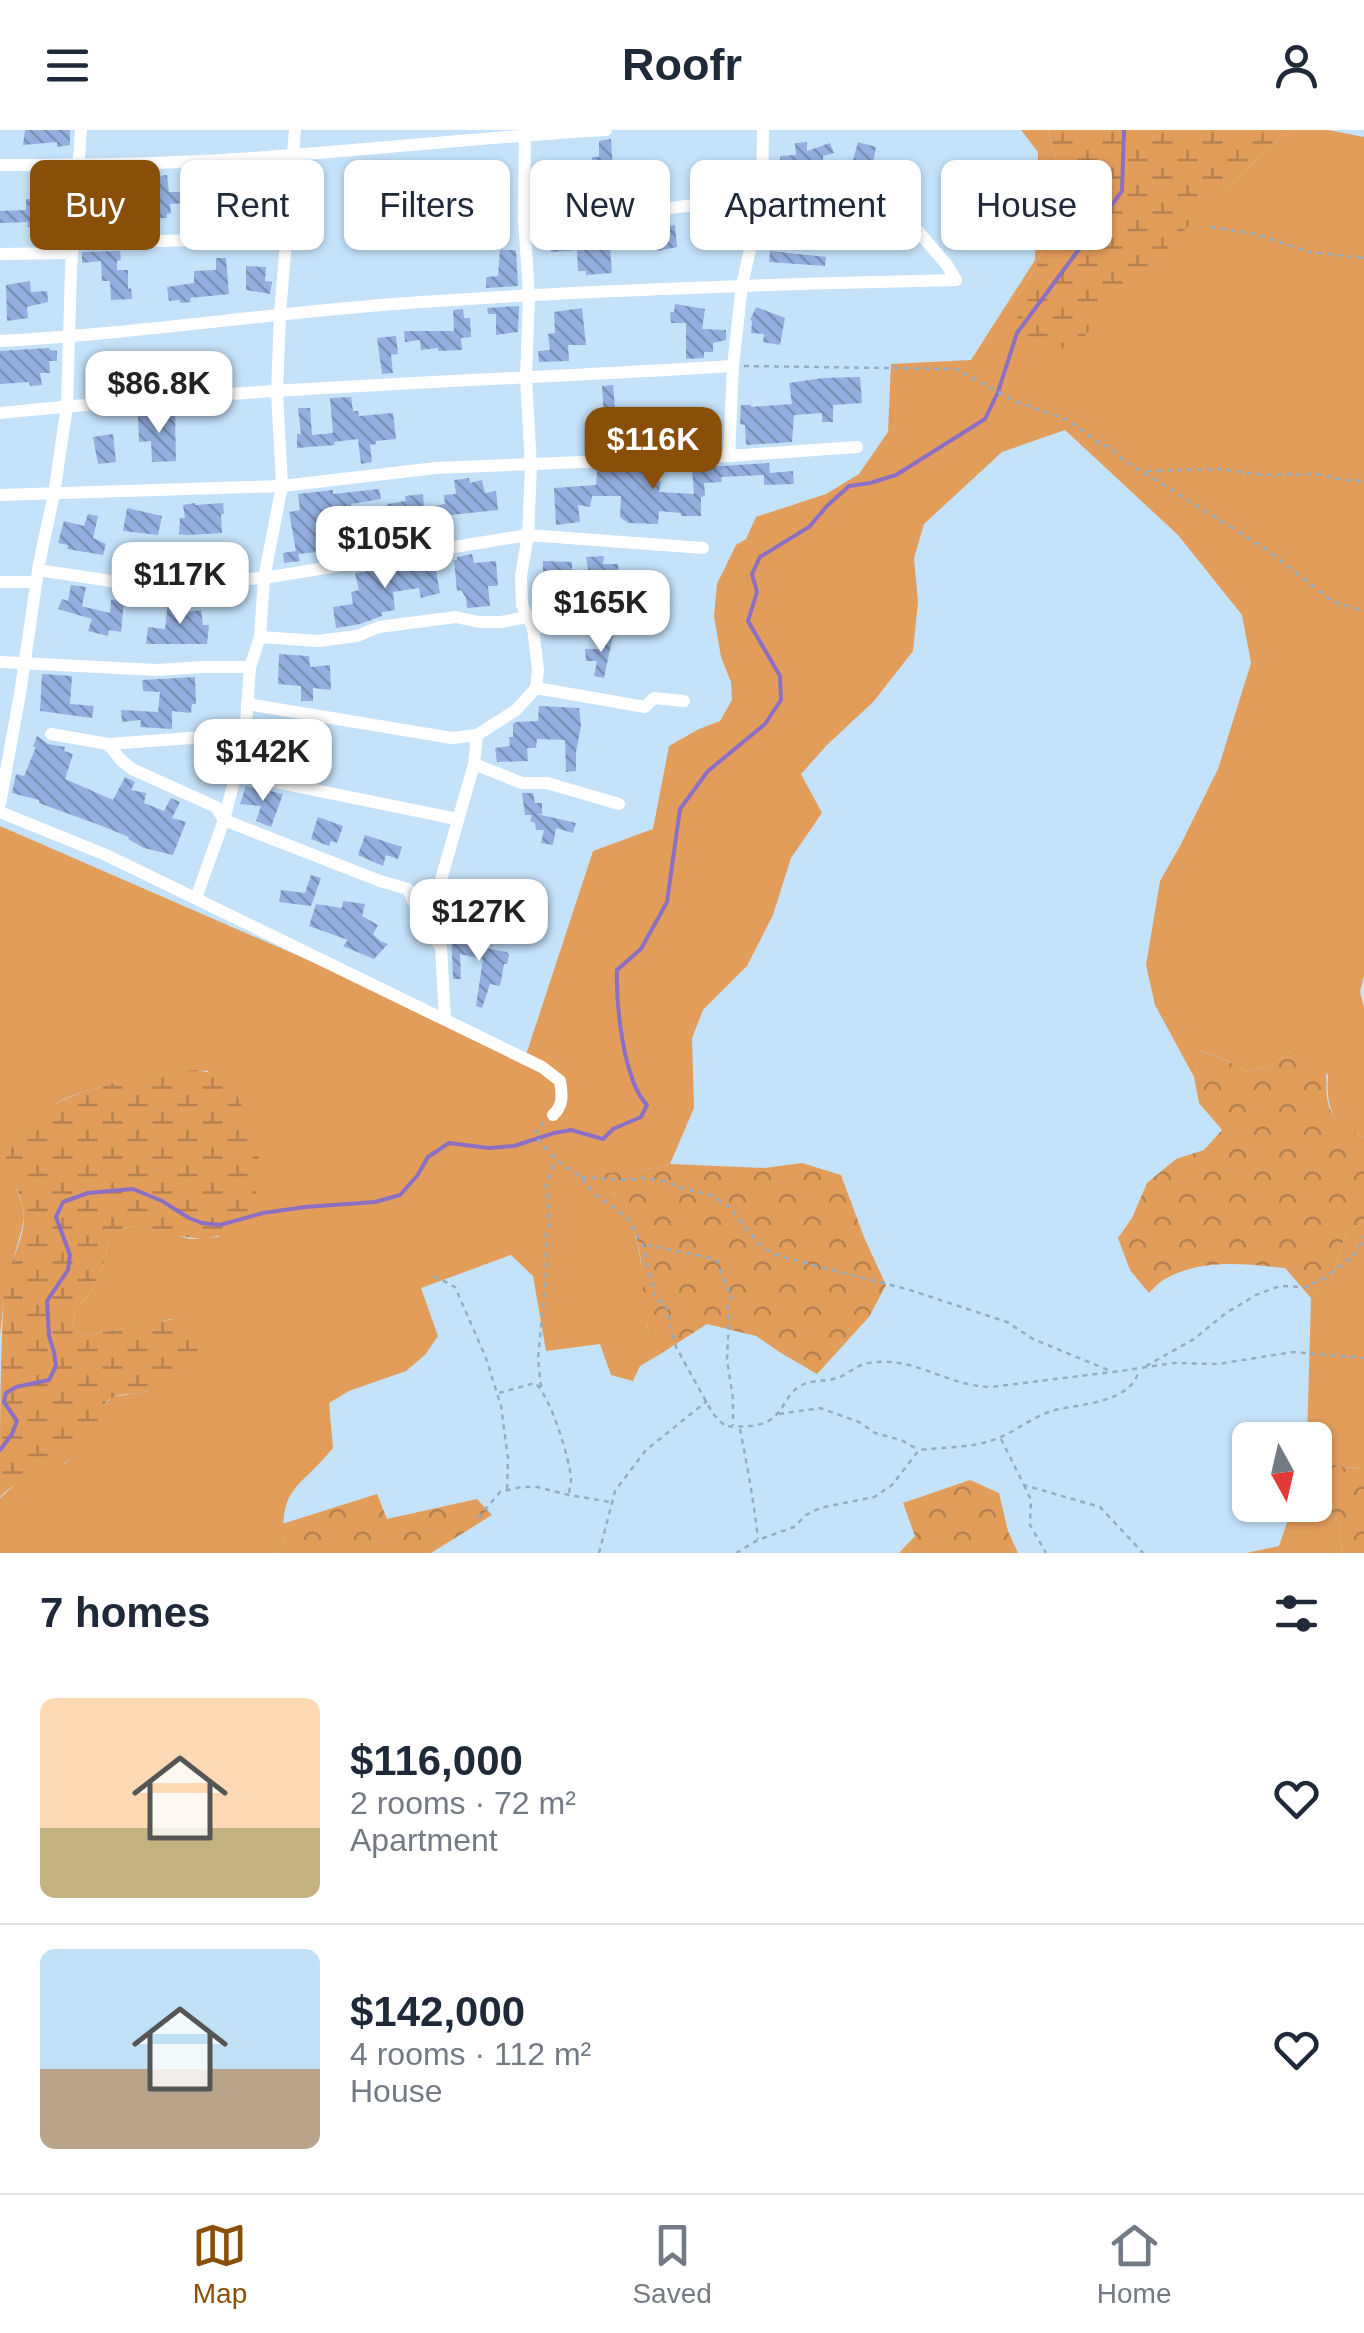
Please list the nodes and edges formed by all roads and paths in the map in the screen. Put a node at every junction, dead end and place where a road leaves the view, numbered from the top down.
1 (81, 130) edge
2 (295, 130) edge
3 (606, 130) edge
4 (763, 130) edge
5 (525, 132) edge
6 (293, 154) junction
7 (78, 160) edge
8 (293, 160) edge
9 (763, 160) edge
10 (160, 162) edge
11 (0, 164) edge
12 (30, 164) edge
13 (690, 206) edge
14 (524, 220) junction
15 (1210, 227) dead end
16 (921, 235) edge
17 (49, 250) edge
18 (73, 250) edge
19 (286, 250) edge
20 (750, 250) edge
21 (0, 254) edge
22 (1364, 258) edge
23 (742, 285) junction
24 (530, 294) junction
25 (280, 314) junction
26 (69, 338) junction
27 (0, 341) edge
28 (733, 366) junction
29 (526, 378) junction
30 (277, 392) junction
31 (68, 406) junction
32 (0, 413) edge
33 (858, 447) dead end
34 (729, 456) junction
35 (532, 466) junction
36 (1143, 470) junction
37 (1364, 481) edge
38 (282, 486) junction
39 (54, 494) junction
40 (0, 495) edge
41 (528, 535) junction
42 (703, 548) dead end
43 (37, 576) junction
44 (264, 578) junction
45 (0, 582) edge
46 (1364, 611) edge
47 (530, 622) junction
48 (652, 623) dead end
49 (260, 637) junction
50 (0, 662) edge
51 (25, 662) junction
52 (250, 667) junction
53 (536, 688) junction
54 (684, 701) dead end
55 (247, 704) junction
56 (51, 734) dead end
57 (477, 735) junction
58 (244, 738) junction
59 (108, 744) junction
60 (474, 764) junction
61 (236, 774) junction
62 (620, 804) dead end
63 (0, 808) edge
64 (224, 820) junction
65 (457, 820) junction
66 (196, 898) junction
67 (412, 899) junction
68 (445, 1019) junction
69 (554, 1115) joint
70 (556, 1160) junction
71 (581, 1178) junction
72 (1364, 1236) edge
73 (644, 1245) junction
74 (434, 1276) dead end
75 (1364, 1358) edge
76 (1140, 1369) junction
77 (1113, 1372) junction
78 (541, 1387) junction
79 (497, 1393) junction
80 (706, 1401) junction
81 (777, 1414) junction
82 (733, 1427) junction
83 (739, 1427) junction
84 (1001, 1438) junction
85 (920, 1450) junction
86 (1024, 1485) junction
87 (507, 1490) junction
88 (568, 1495) junction
89 (612, 1502) junction
90 (478, 1518) dead end
91 (758, 1540) junction
92 (599, 1553) edge
93 (736, 1553) edge
94 (1046, 1553) edge
95 (1143, 1553) edge

1 - 7 street
2 - 6 street
3 - 5 street
4 - 9 street
5 - 6 street
5 - 14 street
6 - 8 street
6 - 10 street
11 - 12 street
13 - 14 street
14 - 24 street
15 - 22 path
16 - 23 street
17 - 21 street
18 - 26 street
19 - 25 street
20 - 23 street
23 - 24 street
23 - 28 street
24 - 25 street
24 - 29 street
25 - 26 street
25 - 30 street
26 - 27 street
26 - 31 street
28 - 29 street
28 - 34 street
28 - 36 path
29 - 30 street
29 - 35 street
30 - 31 street
30 - 38 street
31 - 32 street
31 - 39 street
33 - 34 street
34 - 35 street
35 - 38 street
35 - 41 street
36 - 37 path
36 - 46 path
38 - 39 street
38 - 44 street
39 - 40 street
39 - 43 street
41 - 42 street
41 - 44 street
41 - 47 street
43 - 44 street
43 - 45 street
43 - 51 street
44 - 49 street
47 - 48 street
47 - 49 street
47 - 53 street
49 - 52 street
50 - 51 street
51 - 52 street
51 - 63 street
52 - 55 street
53 - 54 street
53 - 57 street
55 - 57 street
55 - 58 street
56 - 59 street
57 - 60 street
58 - 59 street
58 - 61 street
59 - 64 street
60 - 62 street
60 - 65 street
61 - 64 street
61 - 65 street
63 - 66 street
64 - 66 street
64 - 67 street
65 - 67 street
66 - 68 street
67 - 68 street
68 - 69 street
69 - 70 path
70 - 71 path
70 - 78 path
71 - 73 path
71 - 77 path
72 - 76 path
73 - 80 path
73 - 82 path
74 - 79 path
75 - 76 path
76 - 77 path
76 - 84 path
77 - 81 path
78 - 79 path
78 - 88 path
79 - 87 path
80 - 82 path
80 - 89 path
81 - 83 path
81 - 85 path
82 - 83 path
83 - 91 path
84 - 85 path
84 - 86 path
85 - 91 path
86 - 94 path
86 - 95 path
87 - 88 path
87 - 90 path
88 - 89 path
89 - 92 path
91 - 93 path

